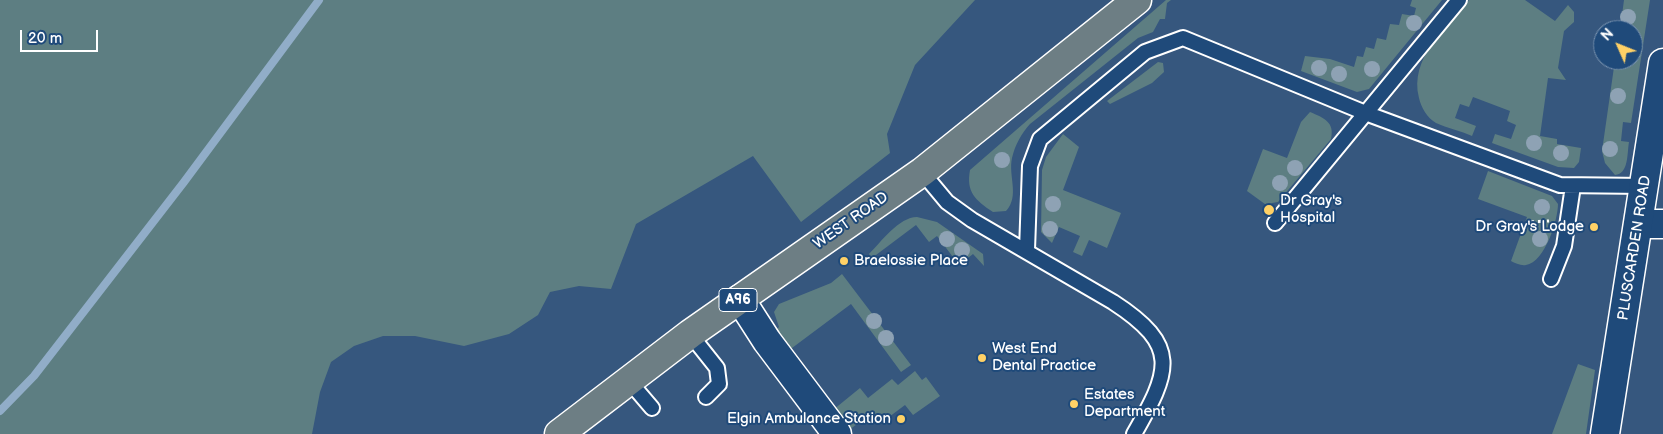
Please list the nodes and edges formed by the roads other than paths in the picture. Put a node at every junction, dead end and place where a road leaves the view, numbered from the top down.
1 (1137, 0) edge
2 (1459, 0) edge
3 (1663, 62) edge
4 (1368, 114) junction
5 (922, 172) junction
6 (1573, 186) junction
7 (1645, 186) junction
8 (1275, 223) dead end
9 (1651, 224) edge
10 (1027, 250) junction
11 (1552, 279) dead end
12 (740, 299) junction
13 (690, 334) junction
14 (630, 381) junction
15 (706, 397) dead end
16 (652, 408) dead end
17 (559, 434) edge
18 (837, 434) edge
19 (1134, 434) edge
20 (1606, 434) edge

1 - 5 highway, WEST ROAD / A96
2 - 4 lane
3 - 7 main road, PLUSCARDEN ROAD
4 - 6 lane
4 - 8 lane
4 - 10 lane
5 - 10 lane
5 - 12 highway, WEST ROAD / A96
6 - 7 lane
6 - 11 lane
7 - 9 main road, PLUSCARDEN ROAD
9 - 20 main road, PLUSCARDEN ROAD
10 - 19 lane
12 - 13 highway, WEST ROAD / A96
12 - 18 main road
13 - 14 highway, WEST ROAD / A96
13 - 15 lane
14 - 16 lane
14 - 17 highway, WEST ROAD / A96

